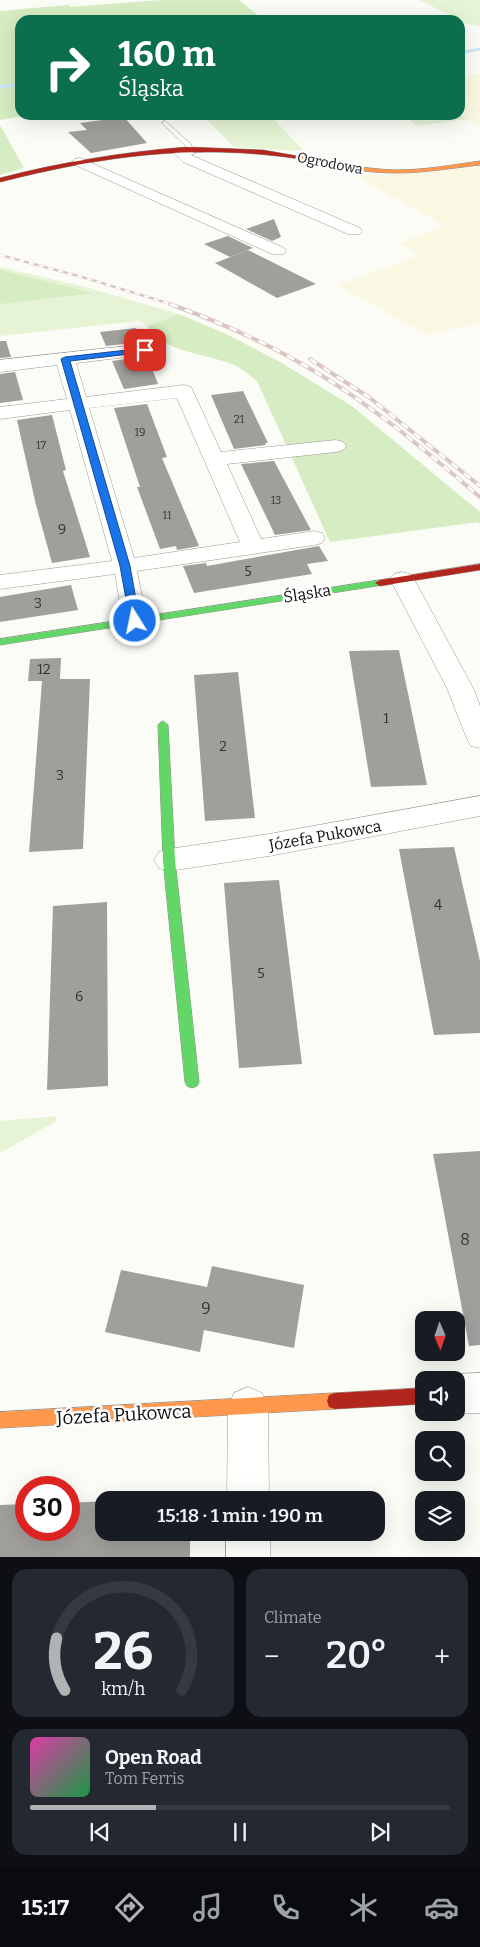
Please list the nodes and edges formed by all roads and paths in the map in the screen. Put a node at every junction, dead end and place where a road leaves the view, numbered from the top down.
1 (165, 123) dead end
2 (186, 152) junction
3 (80, 162) junction
4 (480, 164) edge
5 (0, 180) edge
6 (354, 231) dead end
7 (278, 251) dead end
8 (145, 350) dead end
9 (65, 359) junction
10 (0, 366) edge
11 (78, 403) junction
12 (0, 413) edge
13 (336, 446) dead end
14 (214, 459) junction
15 (314, 538) dead end
16 (252, 548) junction
17 (125, 566) junction
18 (480, 567) edge
19 (402, 579) junction
20 (0, 582) edge
21 (135, 621) junction
22 (0, 642) edge
23 (163, 725) dead end
24 (480, 739) edge
25 (480, 806) edge
26 (169, 860) junction
27 (192, 1082) dead end
28 (480, 1393) edge
29 (465, 1394) edge
30 (415, 1397) edge
31 (248, 1407) junction
32 (0, 1420) edge
33 (248, 1491) edge
34 (248, 1541) edge
35 (248, 1557) edge

1 - 2 lane
2 - 3 street, Ogrodowa
2 - 4 street, Ogrodowa
2 - 6 street
3 - 5 street, Ogrodowa
3 - 7 street
8 - 9 street
9 - 10 street
9 - 11 street
11 - 12 street
11 - 14 street
11 - 17 street
13 - 14 street
14 - 16 street
15 - 16 street
16 - 17 street
17 - 20 street
17 - 21 street
18 - 19 street, Śląska
19 - 21 street, Śląska
19 - 24 street
21 - 22 street, Śląska
23 - 26 street
25 - 26 street, Józefa Pukowca
26 - 27 street
28 - 29 street
30 - 31 street, Józefa Pukowca
31 - 32 street, Józefa Pukowca
31 - 33 street
34 - 35 street

